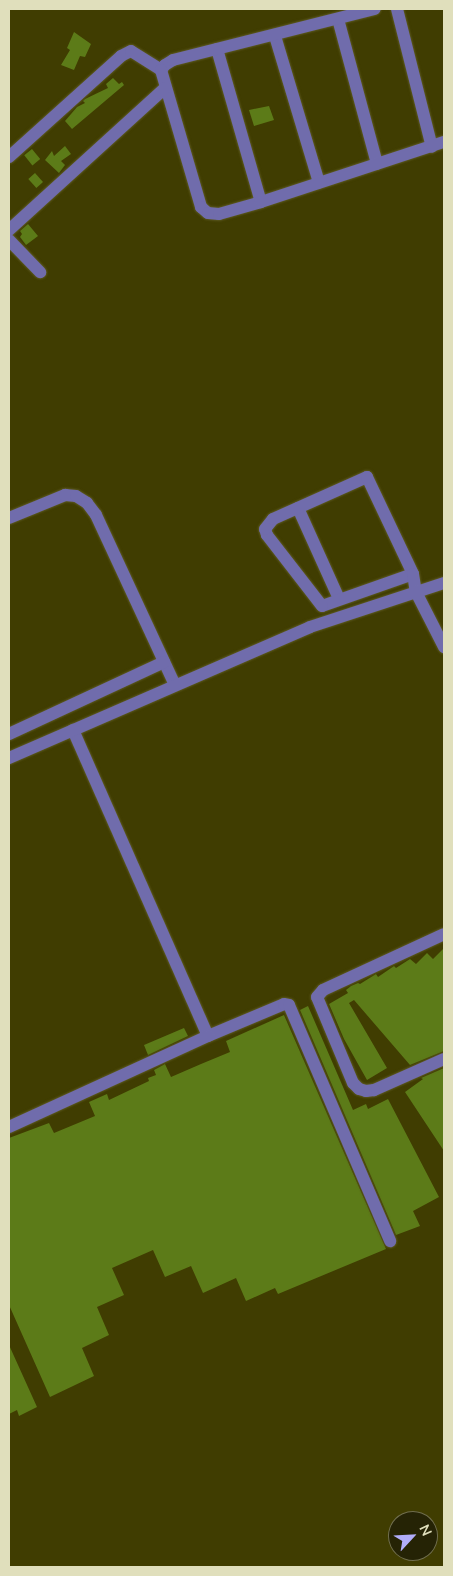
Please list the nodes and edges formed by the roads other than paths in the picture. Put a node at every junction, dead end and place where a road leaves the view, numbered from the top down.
1 (375, 9) edge
2 (397, 9) edge
3 (338, 19) junction
4 (275, 36) junction
5 (216, 49) junction
6 (162, 70) junction
7 (165, 88) junction
8 (438, 144) edge
9 (9, 157) edge
10 (377, 164) junction
11 (319, 183) junction
12 (261, 202) junction
13 (9, 230) edge
14 (9, 240) edge
15 (40, 272) dead end
16 (298, 508) junction
17 (9, 518) edge
18 (413, 574) junction
19 (444, 583) edge
20 (416, 592) junction
21 (339, 599) junction
22 (444, 647) edge
23 (164, 662) junction
24 (175, 685) junction
25 (73, 730) junction
26 (9, 734) edge
27 (9, 758) edge
28 (444, 934) edge
29 (208, 1036) junction
30 (444, 1059) edge
31 (9, 1127) edge
32 (390, 1241) dead end

1 - 3 street
2 - 8 street
3 - 4 street
3 - 10 street
4 - 5 street
4 - 11 street
5 - 6 street
5 - 12 street
6 - 7 street
6 - 9 street
7 - 12 street
7 - 13 street
8 - 10 street
10 - 11 street
11 - 12 street
14 - 15 street
16 - 18 street
16 - 21 street
16 - 21 street
17 - 23 street
18 - 20 street
18 - 21 street
19 - 20 street
20 - 22 street
20 - 24 street
23 - 24 street
23 - 26 street
24 - 25 street
25 - 27 street
25 - 29 street
28 - 30 street
29 - 31 street
29 - 32 street

